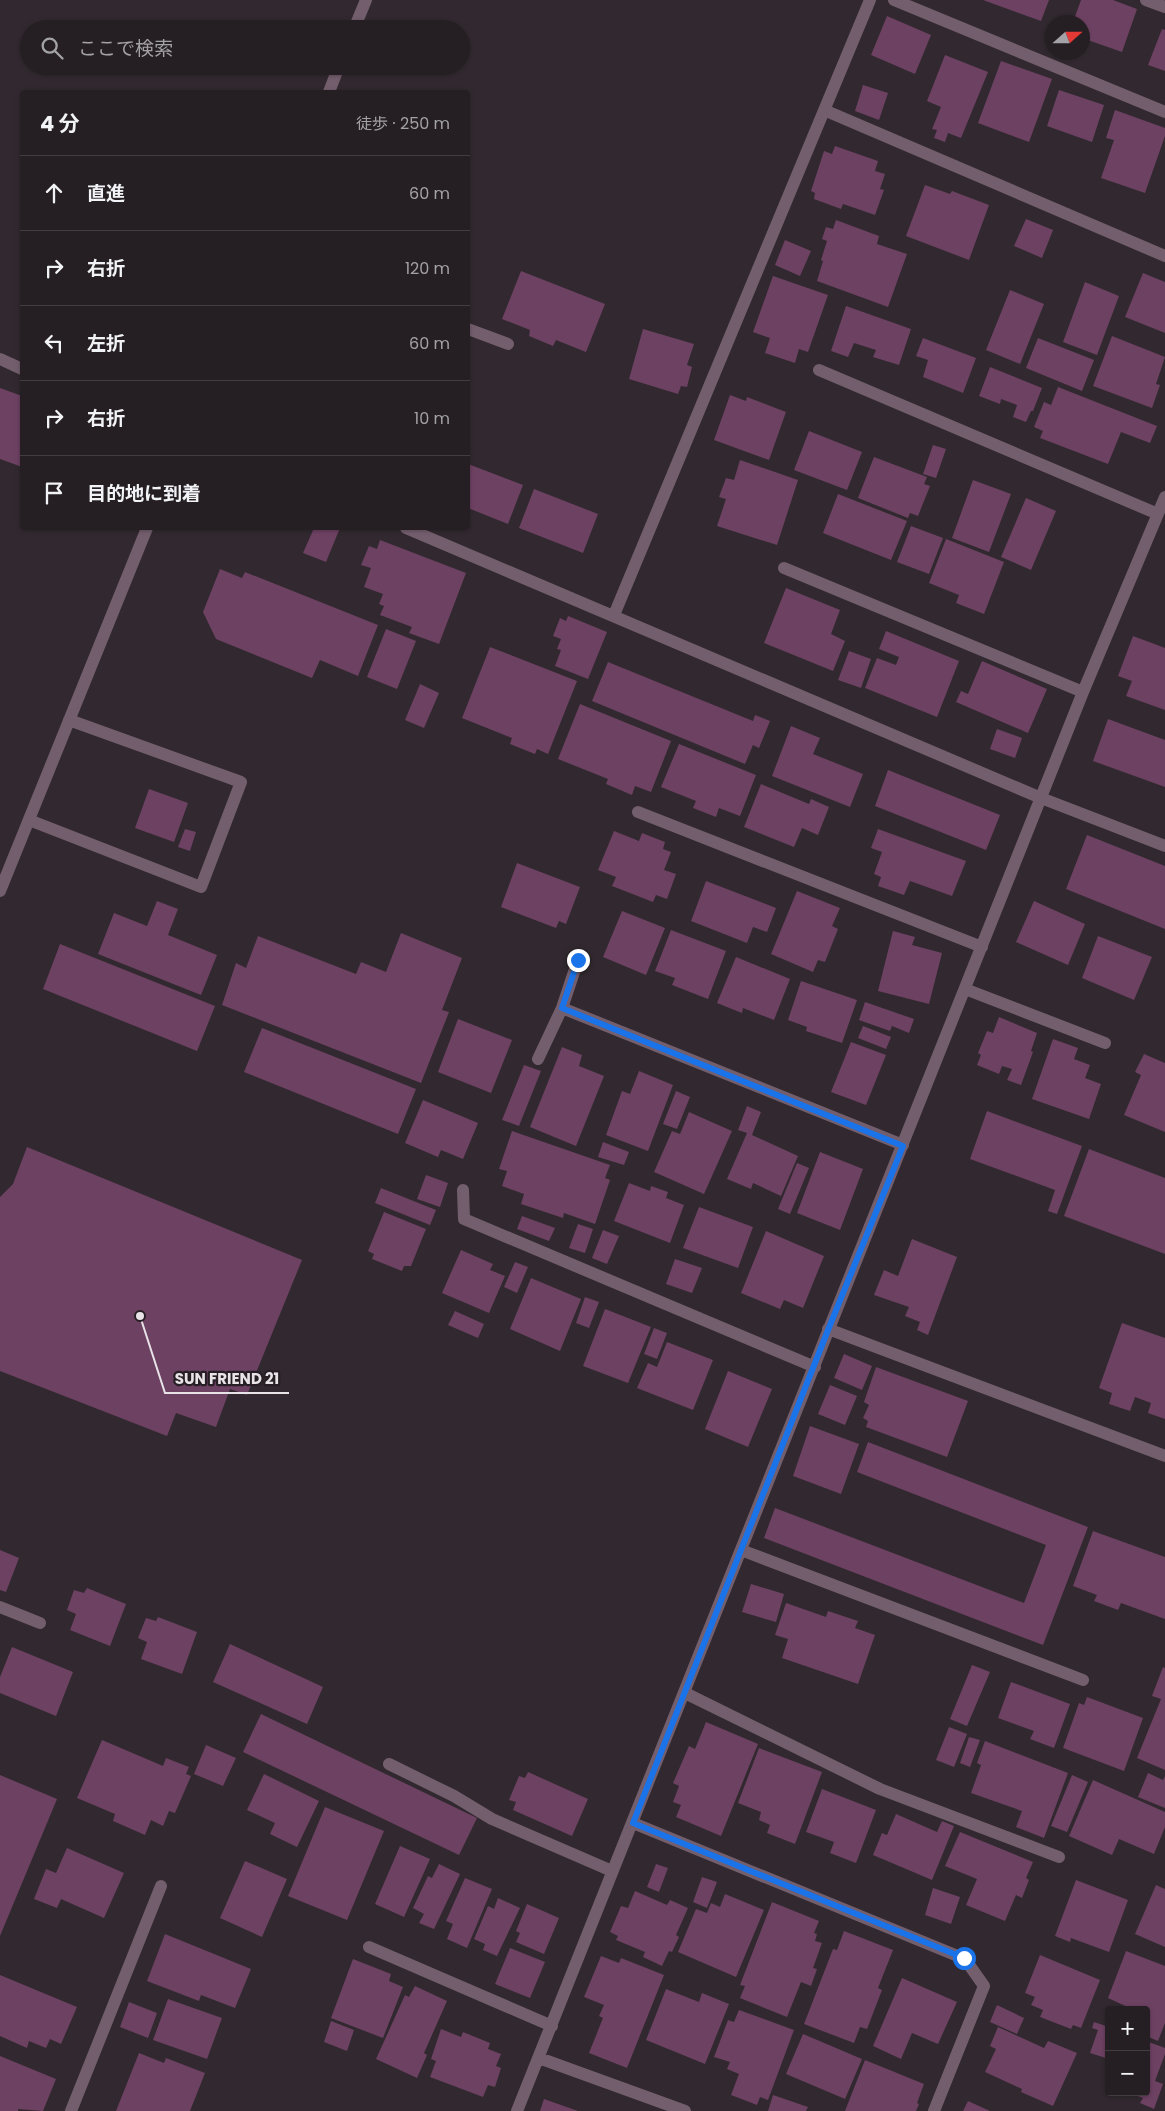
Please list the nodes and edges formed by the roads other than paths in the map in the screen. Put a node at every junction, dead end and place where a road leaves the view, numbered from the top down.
1 (366, 0) edge
2 (870, 0) edge
3 (894, 0) edge
4 (1146, 0) edge
5 (1165, 8) edge
6 (358, 20) edge
7 (336, 75) edge
8 (330, 90) edge
9 (824, 110) junction
10 (1165, 112) edge
11 (1165, 256) edge
12 (470, 330) edge
13 (508, 344) dead end
14 (0, 359) edge
15 (20, 367) edge
16 (819, 370) dead end
17 (1165, 496) edge
18 (1158, 514) junction
19 (146, 530) edge
20 (411, 530) edge
21 (784, 568) dead end
22 (614, 615) junction
23 (1083, 692) junction
24 (69, 720) junction
25 (1041, 798) junction
26 (638, 812) dead end
27 (29, 820) junction
28 (1165, 846) edge
29 (0, 891) edge
30 (982, 948) junction
31 (578, 960) dead end
32 (965, 988) junction
33 (562, 1008) junction
34 (1105, 1043) dead end
35 (538, 1059) dead end
36 (903, 1146) junction
37 (463, 1190) dead end
38 (828, 1330) junction
39 (814, 1367) junction
40 (1165, 1456) edge
41 (741, 1550) junction
42 (0, 1607) edge
43 (40, 1623) dead end
44 (1083, 1680) dead end
45 (685, 1693) junction
46 (389, 1764) dead end
47 (633, 1823) junction
48 (1059, 1857) dead end
49 (612, 1871) junction
50 (161, 1886) dead end
51 (368, 1947) dead end
52 (552, 2026) junction
53 (539, 2058) junction
54 (71, 2111) edge
55 (517, 2111) edge
56 (685, 2111) edge
57 (934, 2111) edge

1 - 6 street
2 - 9 street
3 - 10 street
4 - 5 street
7 - 8 street
9 - 11 street
9 - 22 street
12 - 13 street
14 - 15 street
16 - 18 street
17 - 18 street
18 - 23 street
19 - 24 street
20 - 22 street
21 - 23 street
22 - 25 street
23 - 25 street
24 - 27 street
24 - 27 street
25 - 28 street
25 - 30 street
26 - 30 street
27 - 29 street
30 - 32 street
31 - 33 street
32 - 34 street
32 - 36 street
33 - 35 street
33 - 36 street
36 - 38 street
37 - 39 street
38 - 39 street
38 - 40 street
39 - 41 street
41 - 44 street
41 - 45 street
42 - 43 street
45 - 47 street
45 - 48 street
46 - 49 street
47 - 49 street
47 - 57 street
49 - 52 street
50 - 54 street
51 - 52 street
52 - 53 street
53 - 55 street
53 - 56 street

